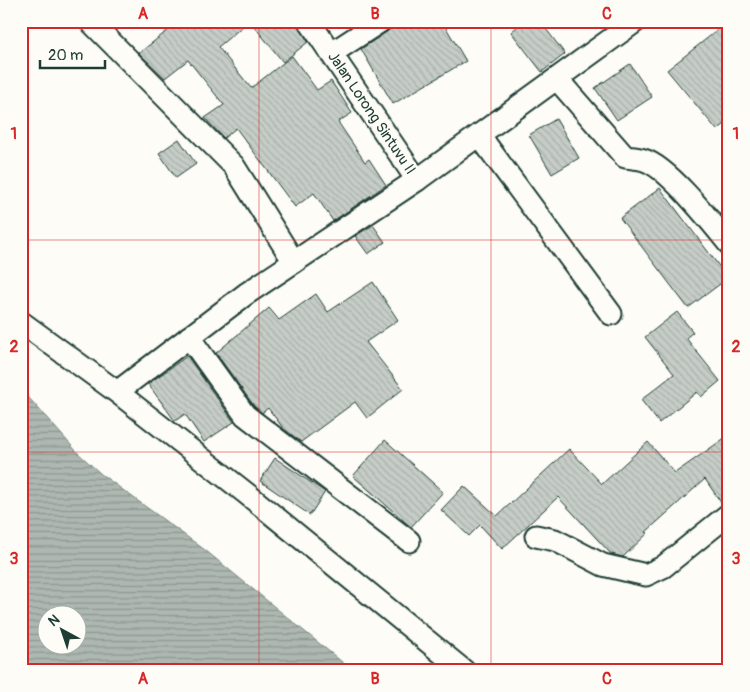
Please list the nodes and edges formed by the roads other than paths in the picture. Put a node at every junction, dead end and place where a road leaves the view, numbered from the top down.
1 (90, 21) edge
2 (308, 21) edge
3 (381, 21) edge
4 (636, 21) edge
5 (332, 53) junction
6 (557, 79) junction
7 (479, 135) junction
8 (417, 180) junction
9 (729, 244) edge
10 (294, 262) junction
11 (612, 314) dead end
12 (21, 322) edge
13 (189, 337) junction
14 (117, 392) junction
15 (729, 514) edge
16 (536, 536) dead end
17 (409, 541) dead end
18 (464, 671) edge

1 - 10 street
2 - 5 street, Jalan Lorong Sintuvu II
3 - 5 street
4 - 6 street
5 - 8 street, Jalan Lorong Sintuvu II
6 - 7 street
6 - 9 street
7 - 8 street
7 - 11 street
8 - 10 street
10 - 13 street
12 - 14 street
13 - 14 street
13 - 17 street
14 - 18 street
15 - 16 street

